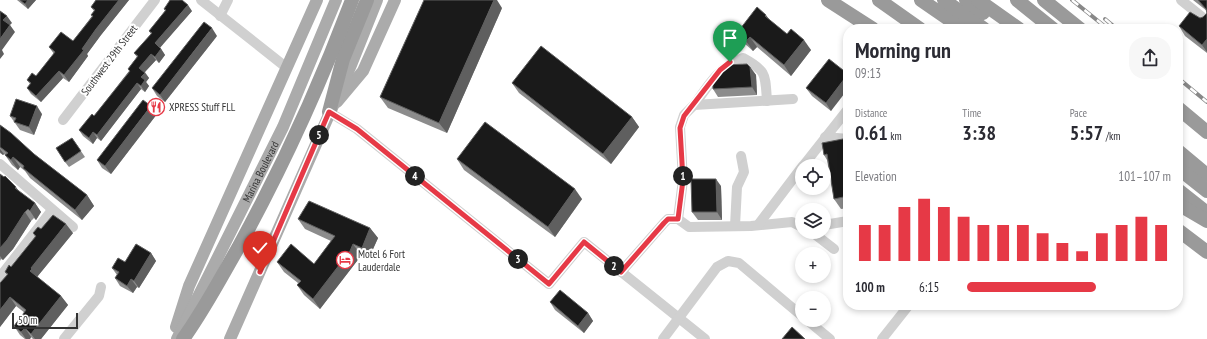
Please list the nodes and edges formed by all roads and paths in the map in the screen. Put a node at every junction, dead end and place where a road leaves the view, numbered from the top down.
1 (155, 0) edge
2 (201, 0) edge
3 (228, 0) edge
4 (317, 0) edge
5 (336, 0) edge
6 (352, 0) edge
7 (366, 0) edge
8 (377, 0) edge
9 (395, 0) edge
10 (828, 0) edge
11 (872, 0) edge
12 (879, 0) edge
13 (921, 0) edge
14 (944, 0) edge
15 (966, 0) edge
16 (978, 0) edge
17 (1017, 0) edge
18 (1044, 0) edge
19 (1181, 0) edge
20 (220, 16) junction
21 (903, 18) junction
22 (1207, 21) edge
23 (865, 24) edge
24 (912, 24) edge
25 (956, 24) edge
26 (977, 24) edge
27 (1000, 24) edge
28 (1012, 24) edge
29 (1046, 24) edge
30 (1074, 24) edge
31 (287, 68) junction
32 (793, 100) dead end
33 (767, 101) junction
34 (694, 105) junction
35 (329, 112) junction
36 (1183, 112) edge
37 (843, 115) edge
38 (63, 120) dead end
39 (1207, 132) edge
40 (825, 137) junction
41 (843, 138) edge
42 (1183, 150) edge
43 (741, 156) dead end
44 (1183, 156) edge
45 (808, 159) edge
46 (0, 164) edge
47 (1192, 165) edge
48 (1207, 175) edge
49 (795, 176) edge
50 (1207, 191) edge
51 (1183, 194) edge
52 (1183, 207) edge
53 (52, 210) junction
54 (1207, 213) edge
55 (678, 219) junction
56 (1207, 221) edge
57 (843, 222) edge
58 (795, 224) edge
59 (831, 224) edge
60 (758, 225) junction
61 (735, 226) junction
62 (73, 227) dead end
63 (1183, 234) edge
64 (821, 239) edge
65 (834, 249) dead end
66 (1207, 252) edge
67 (621, 272) junction
68 (0, 277) edge
69 (101, 287) dead end
70 (795, 310) edge
71 (905, 310) edge
72 (678, 317) junction
73 (815, 327) edge
74 (64, 339) edge
75 (172, 339) edge
76 (177, 339) edge
77 (183, 339) edge
78 (230, 339) edge
79 (663, 339) edge
80 (705, 339) edge
81 (830, 339) edge
82 (882, 339) edge

1 - 38 street, Southwest 29th Street
2 - 20 street
3 - 20 street
4 - 31 main road
5 - 76 main road, Marina Boulevard
6 - 77 highway
7 - 35 highway
8 - 35 main road
9 - 35 main road
10 - 23 highway
11 - 21 highway
12 - 21 highway
13 - 25 highway
14 - 26 highway
15 - 27 highway
16 - 28 highway
17 - 29 highway
18 - 30 highway
19 - 22 street
20 - 31 street
21 - 24 highway
31 - 75 main road
32 - 33 street
33 - 34 street
33 - 34 street
34 - 55 street
35 - 67 street
35 - 78 main road
36 - 39 highway
37 - 40 street
40 - 41 street
40 - 45 street
42 - 47 highway
43 - 61 street
44 - 47 highway
46 - 53 street
47 - 48 highway
47 - 50 highway
49 - 60 street
51 - 54 highway
52 - 56 highway
53 - 62 street
53 - 68 street
55 - 61 street
55 - 67 street
57 - 59 street
58 - 60 street
60 - 61 street
63 - 66 highway
64 - 65 street
67 - 72 street
69 - 74 street
70 - 72 street
71 - 82 street
72 - 79 street
72 - 80 street
73 - 81 street

